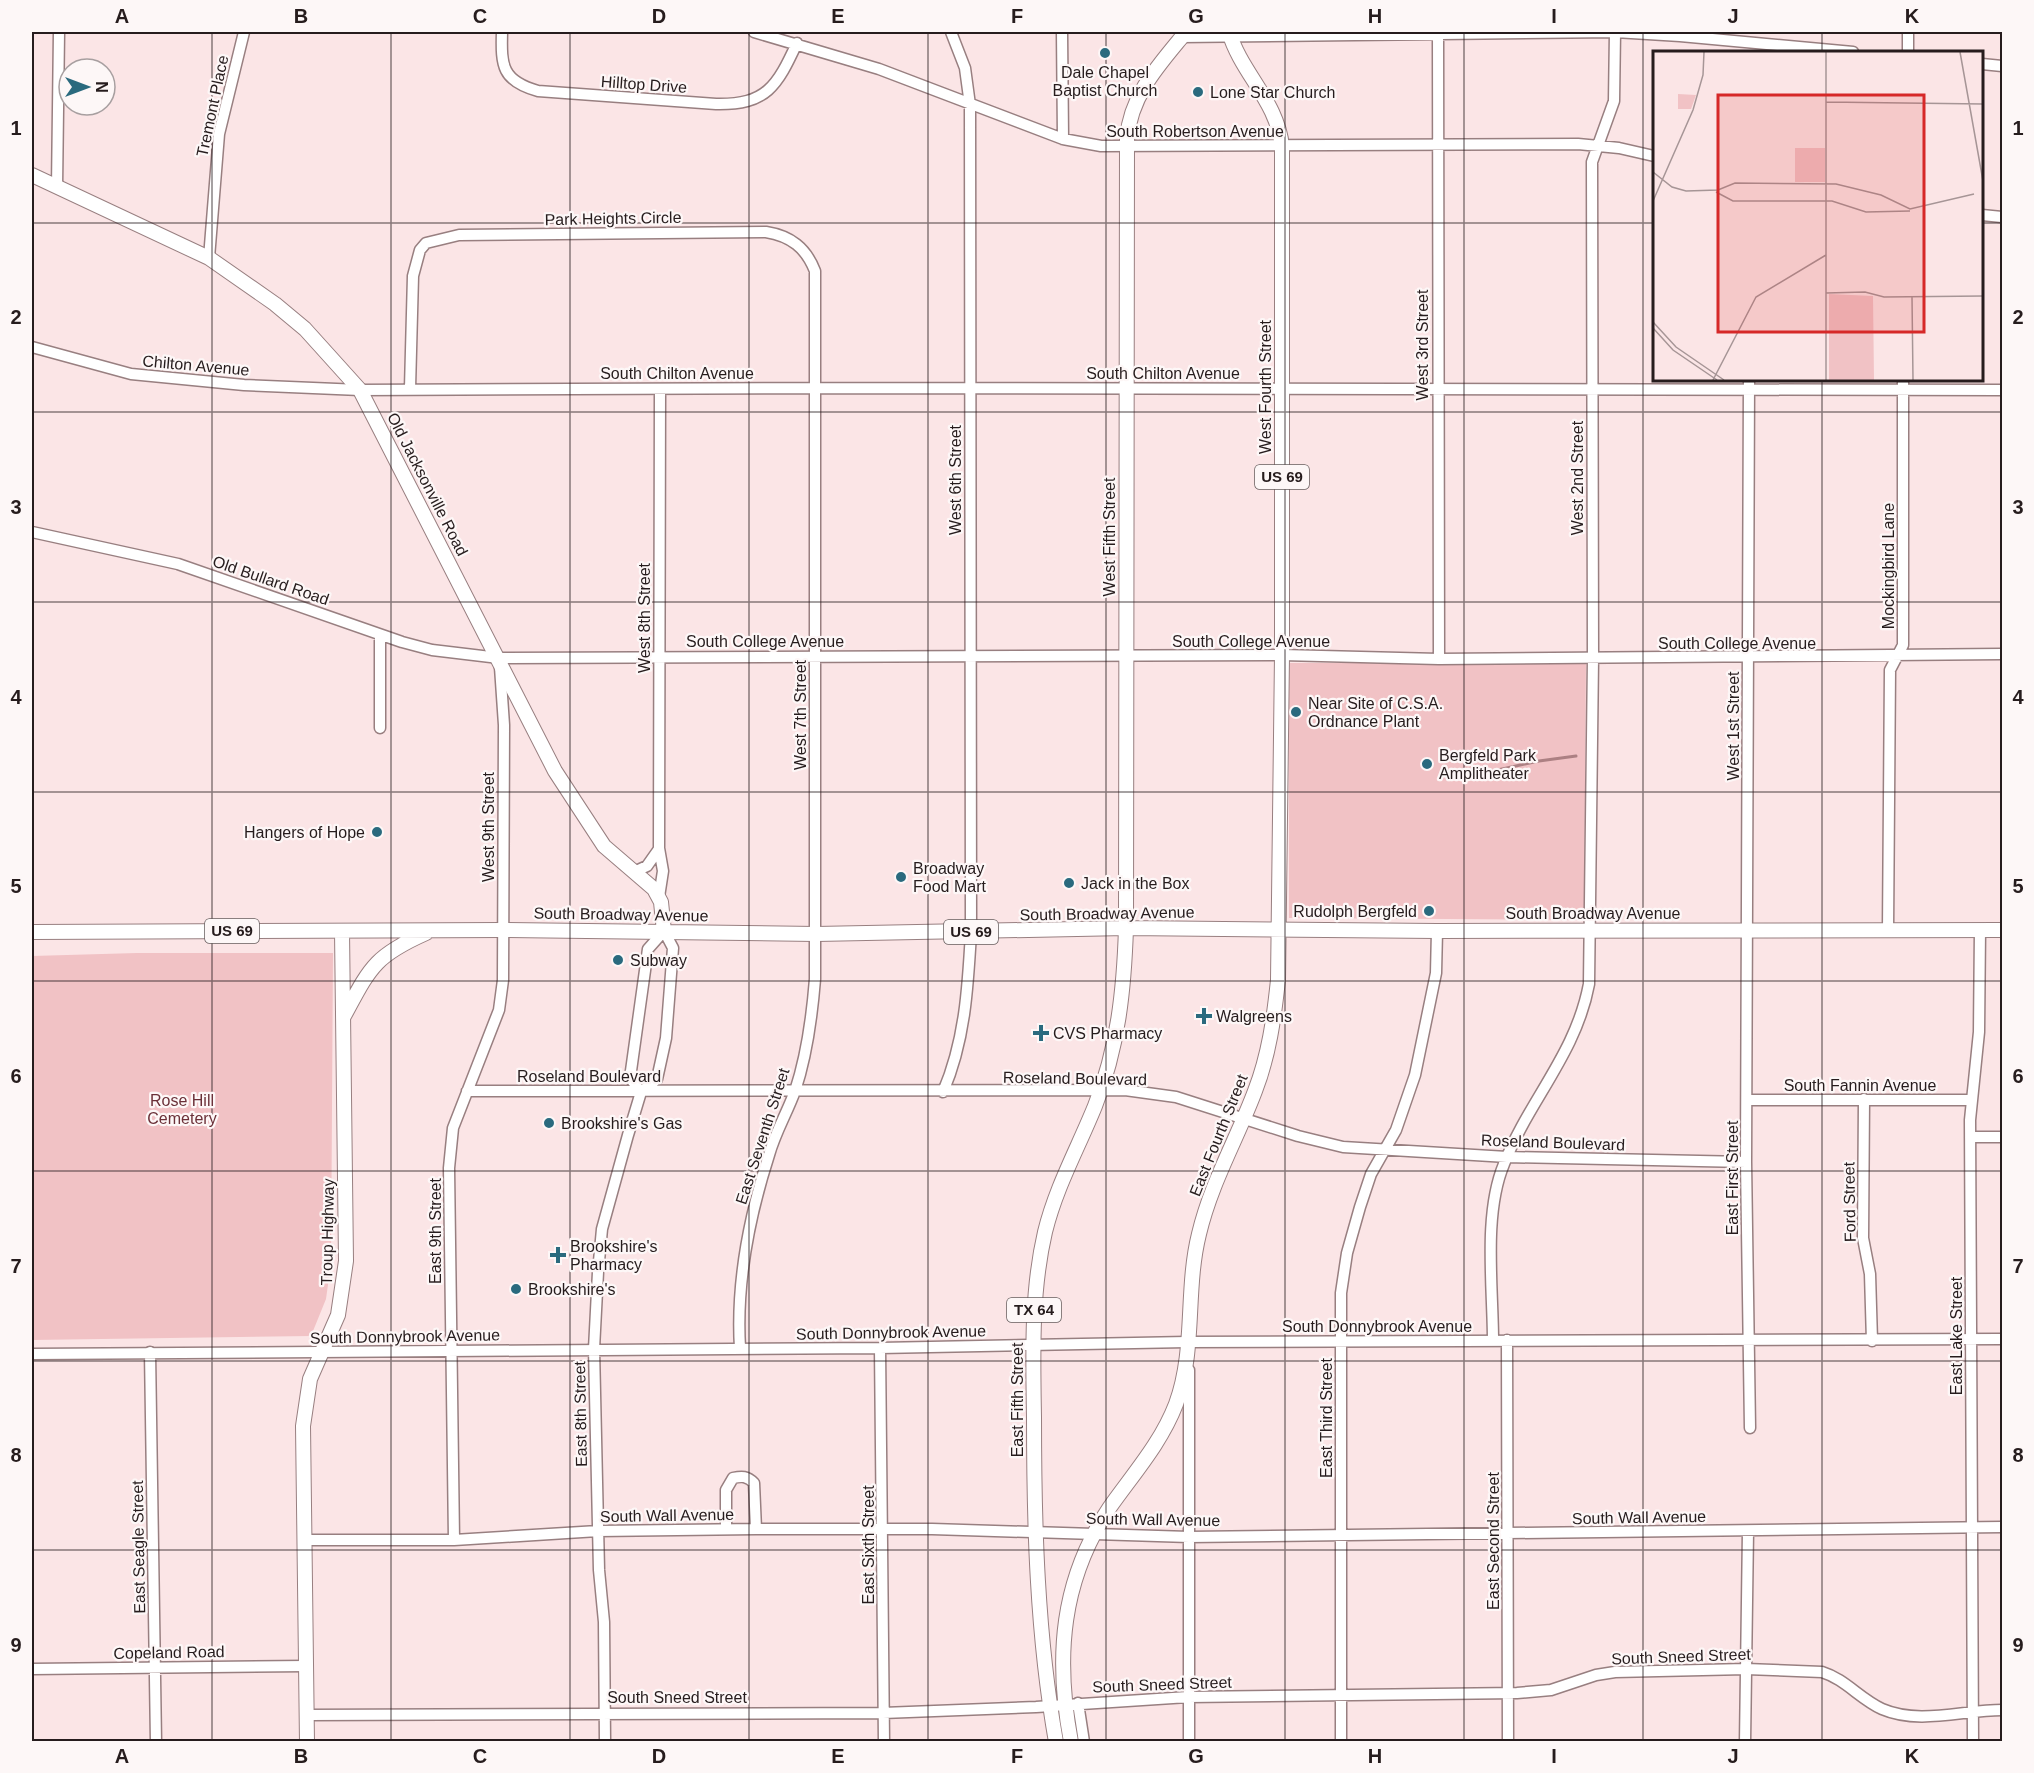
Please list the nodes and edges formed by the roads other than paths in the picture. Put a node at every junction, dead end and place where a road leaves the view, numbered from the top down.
1 (59, 32) edge
2 (244, 32) edge
3 (502, 32) edge
4 (754, 32) edge
5 (951, 32) edge
6 (1062, 32) edge
7 (1438, 32) edge
8 (1615, 32) edge
9 (1908, 32) edge
10 (1184, 34) edge
11 (1229, 34) edge
12 (1307, 34) edge
13 (797, 43) junction
14 (1842, 51) edge
15 (1908, 51) edge
16 (1983, 64) edge
17 (2002, 66) edge
18 (970, 105) junction
19 (1063, 139) junction
20 (1437, 145) junction
21 (1596, 145) junction
22 (1127, 147) junction
23 (1282, 147) junction
24 (1653, 156) edge
25 (32, 175) edge
26 (57, 187) junction
27 (1983, 215) edge
28 (2002, 217) edge
29 (209, 258) junction
30 (32, 347) edge
31 (1749, 384) edge
32 (1903, 384) edge
33 (410, 388) junction
34 (813, 388) junction
35 (1126, 388) junction
36 (1282, 388) junction
37 (1437, 388) junction
38 (660, 389) junction
39 (970, 389) junction
40 (1591, 389) junction
41 (360, 390) junction
42 (2002, 390) edge
43 (32, 532) edge
44 (380, 635) junction
45 (2002, 654) edge
46 (658, 655) junction
47 (1282, 655) junction
48 (815, 656) junction
49 (1125, 656) junction
50 (970, 657) junction
51 (1896, 657) junction
52 (499, 658) junction
53 (1439, 658) junction
54 (1593, 658) junction
55 (1748, 658) junction
56 (522, 703) junction
57 (504, 725) junction
58 (380, 728) dead end
59 (659, 848) junction
60 (634, 872) junction
61 (659, 897) junction
62 (1125, 928) junction
63 (1280, 929) junction
64 (1592, 929) junction
65 (1747, 929) junction
66 (503, 930) junction
67 (1888, 930) junction
68 (1980, 930) junction
69 (2002, 930) edge
70 (342, 931) junction
71 (432, 931) junction
72 (664, 931) junction
73 (1437, 931) junction
74 (32, 932) edge
75 (971, 932) junction
76 (816, 934) junction
77 (343, 1018) junction
78 (1100, 1090) junction
79 (467, 1091) junction
80 (795, 1091) junction
81 (641, 1092) junction
82 (943, 1092) junction
83 (1864, 1099) junction
84 (1748, 1100) junction
85 (1972, 1100) junction
86 (1244, 1118) junction
87 (1971, 1137) junction
88 (2002, 1137) edge
89 (1387, 1150) junction
90 (1507, 1157) junction
91 (1746, 1162) junction
92 (1971, 1339) junction
93 (2002, 1339) edge
94 (1507, 1340) junction
95 (1492, 1341) junction
96 (1748, 1341) junction
97 (1872, 1341) junction
98 (1341, 1342) junction
99 (1033, 1345) junction
100 (740, 1348) junction
101 (880, 1348) junction
102 (1187, 1348) junction
103 (594, 1349) junction
104 (452, 1351) junction
105 (150, 1352) junction
106 (321, 1352) junction
107 (32, 1354) edge
108 (1750, 1428) dead end
109 (1973, 1526) junction
110 (2002, 1527) edge
111 (883, 1528) junction
112 (726, 1529) junction
113 (756, 1529) junction
114 (598, 1530) junction
115 (1748, 1531) junction
116 (1035, 1532) junction
117 (1094, 1533) junction
118 (1508, 1533) junction
119 (1342, 1534) junction
120 (1190, 1536) junction
121 (304, 1540) junction
122 (454, 1540) junction
123 (306, 1666) junction
124 (155, 1668) junction
125 (32, 1669) edge
126 (1746, 1669) junction
127 (1508, 1692) junction
128 (1342, 1694) junction
129 (1188, 1697) junction
130 (1064, 1704) junction
131 (2002, 1710) edge
132 (1972, 1711) junction
133 (605, 1712) junction
134 (883, 1713) junction
135 (307, 1714) junction
136 (1189, 1738) dead end
137 (156, 1742) edge
138 (307, 1742) edge
139 (605, 1742) edge
140 (884, 1742) edge
141 (1056, 1742) edge
142 (1071, 1742) edge
143 (1084, 1742) edge
144 (1341, 1742) edge
145 (1508, 1742) edge
146 (1745, 1742) edge
147 (1972, 1742) edge

1 - 26 street
2 - 29 street, Tremont Place
3 - 13 street, Hilltop Drive
4 - 13 street, South Robertson Avenue
5 - 18 street, West 6th Street
6 - 19 street
7 - 8 street
7 - 12 street
7 - 20 street, West 3rd Street
8 - 14 street
8 - 21 street, West 2nd Street
9 - 15 street
10 - 11 street
10 - 22 main road, West Fifth Street
11 - 12 street
11 - 23 main road, West Fourth Street / US 69
13 - 18 street, South Robertson Avenue
16 - 17 street
18 - 19 street, South Robertson Avenue
18 - 39 street, West 6th Street
19 - 22 street, South Robertson Avenue
20 - 21 street, South Robertson Avenue
20 - 23 street, South Robertson Avenue
20 - 37 street, West 3rd Street
21 - 24 street, South Robertson Avenue
21 - 40 street, West 2nd Street
22 - 23 street, South Robertson Avenue
22 - 35 main road, West Fifth Street
23 - 36 main road, West Fourth Street / US 69
25 - 26 main road, Old Jacksonville Road
26 - 29 main road, Old Jacksonville Road
27 - 28 street
29 - 41 main road, Old Jacksonville Road
30 - 41 street, Chilton Avenue
31 - 32 street, South Chilton Avenue
31 - 40 street, South Chilton Avenue
31 - 55 street, West 1st Street
32 - 42 street, South Chilton Avenue
32 - 51 street, Mockingbird Lane
33 - 34 street, Park Heights Circle
33 - 38 street, South Chilton Avenue
33 - 41 street, South Chilton Avenue
34 - 38 street, South Chilton Avenue
34 - 39 street, South Chilton Avenue
34 - 48 street, West 7th Street
35 - 36 street, South Chilton Avenue
35 - 39 street, South Chilton Avenue
35 - 49 main road, West Fifth Street
36 - 37 street, South Chilton Avenue
36 - 47 main road, West Fourth Street / US 69
37 - 40 street, South Chilton Avenue
37 - 53 street, West 3rd Street
38 - 46 street, West 8th Street
39 - 50 street, West 6th Street
40 - 54 street, West 2nd Street
41 - 52 main road, Old Jacksonville Road
43 - 44 street, Old Bullard Road
44 - 52 street, Old Bullard Road
44 - 58 street
45 - 51 street, South College Avenue
46 - 48 street, South College Avenue
46 - 52 street, South College Avenue
46 - 59 street, West 8th Street
47 - 49 street, South College Avenue
47 - 53 street, South College Avenue
47 - 63 main road, West Fourth Street / US 69
48 - 50 street, South College Avenue
48 - 76 street, West 7th Street
49 - 50 street, South College Avenue
49 - 62 main road, West Fifth Street
50 - 75 street, West 6th Street
51 - 55 street, South College Avenue
51 - 67 street, Mockingbird Lane
52 - 56 main road, Old Jacksonville Road
52 - 57 street, West 9th Street
53 - 54 street, South College Avenue
54 - 55 street, South College Avenue
54 - 64 street, West 2nd Street
55 - 65 street, West 1st Street
56 - 57 street
56 - 60 main road, Old Jacksonville Road
57 - 66 street, West 9th Street
59 - 60 street
59 - 61 street, West 8th Street
60 - 61 main road, Old Jacksonville Road
61 - 72 main road
62 - 63 main road, South Broadway Avenue / US 69
62 - 75 main road, South Broadway Avenue / US 69
62 - 78 main road, East Fifth Street / TX 64
63 - 73 main road, South Broadway Avenue
63 - 86 main road, East Fourth Street / TX 64
64 - 65 main road, South Broadway Avenue
64 - 73 main road, South Broadway Avenue
64 - 90 street
65 - 67 main road, South Broadway Avenue
65 - 84 street, East First Street
66 - 71 main road, South Broadway Avenue / US 69
66 - 72 main road, South Broadway Avenue / US 69
66 - 79 street, East 9th Street
67 - 68 main road, South Broadway Avenue
68 - 69 main road, South Broadway Avenue
68 - 85 street, East Lake Street
70 - 71 main road, South Broadway Avenue / US 69
70 - 74 main road, South Broadway Avenue / US 69
70 - 77 main road, Troup Highway
71 - 77 main road
72 - 76 main road, South Broadway Avenue / US 69
72 - 81 street, East 8th Street
72 - 81 street
73 - 89 street, East Third Street
75 - 76 main road, South Broadway Avenue / US 69
75 - 82 street, West 6th Street
76 - 80 street, East Seventh Street
77 - 106 main road, Troup Highway
78 - 82 street, Roseland Boulevard
78 - 86 street, Roseland Boulevard
78 - 99 main road, East Fifth Street / TX 64
79 - 81 street, Roseland Boulevard
79 - 104 street, East 9th Street
80 - 81 street, Roseland Boulevard
80 - 82 street, Roseland Boulevard
80 - 100 street, East Seventh Street
81 - 103 street, East 8th Street
83 - 84 street, South Fannin Avenue
83 - 85 street, South Fannin Avenue
83 - 97 street, Ford Street
84 - 91 street, East First Street
85 - 87 street, East Lake Street
86 - 89 street, Roseland Boulevard
86 - 102 main road, East Fourth Street / TX 64
87 - 88 street
87 - 92 street, East Lake Street
89 - 90 street, Roseland Boulevard
89 - 98 street, East Third Street
90 - 91 street, Roseland Boulevard
90 - 95 street
91 - 96 street, East First Street
92 - 93 street, South Donnybrook Avenue
92 - 97 street, South Donnybrook Avenue
92 - 109 street, East Lake Street
94 - 95 street, South Donnybrook Avenue
94 - 96 street, South Donnybrook Avenue
94 - 118 street, East Second Street
95 - 98 street, South Donnybrook Avenue
96 - 97 street, South Donnybrook Avenue
96 - 108 street, East First Street
98 - 102 street, South Donnybrook Avenue
98 - 119 street, East Third Street
99 - 101 street, South Donnybrook Avenue
99 - 102 street, South Donnybrook Avenue
99 - 116 main road, East Fifth Street / TX 64
100 - 101 street, South Donnybrook Avenue
100 - 103 street, South Donnybrook Avenue
101 - 111 street, East Sixth Street
102 - 117 main road, East Fourth Street / TX 64
102 - 120 street, East Fourth Street
103 - 104 street, South Donnybrook Avenue
103 - 114 street, East 8th Street
104 - 106 street, South Donnybrook Avenue
104 - 122 street, East 9th Street
105 - 106 street, South Donnybrook Avenue
105 - 107 street, South Donnybrook Avenue
105 - 124 street, East Seagle Street
106 - 121 main road, Troup Highway
109 - 110 street, South Wall Avenue
109 - 115 street, South Wall Avenue
109 - 132 street, East Lake Street
111 - 113 street, South Wall Avenue
111 - 116 street, South Wall Avenue
111 - 134 street, East Sixth Street
112 - 113 street, South Wall Avenue
112 - 113 street
112 - 114 street, South Wall Avenue
114 - 122 street, South Wall Avenue
114 - 133 street, East 8th Street
115 - 118 street, South Wall Avenue
115 - 126 street
116 - 117 street, South Wall Avenue
116 - 130 main road, East Fifth Street / TX 64
117 - 120 street, South Wall Avenue
117 - 130 main road, East Fifth Street / TX 64
118 - 119 street, South Wall Avenue
118 - 127 street, East Second Street
119 - 120 street, South Wall Avenue
119 - 128 street, East Third Street
120 - 129 street, East Fourth Street
121 - 122 street, South Wall Avenue
121 - 123 main road, Troup Highway
123 - 124 street, Copeland Road
123 - 135 main road, Troup Highway
124 - 125 street, Copeland Road
124 - 137 street, East Seagle Street
126 - 127 street, South Sneed Street
126 - 132 street, South Sneed Street
126 - 146 street
127 - 128 street, South Sneed Street
127 - 145 street, East Second Street
128 - 129 street, South Sneed Street
128 - 144 street, East Third Street
129 - 130 street, South Sneed Street
129 - 136 street, East Fourth Street
130 - 134 street, South Sneed Street
130 - 141 main road, East Fifth Street / TX 64
130 - 142 main road, East Fifth Street / TX 64
130 - 143 street
131 - 132 street, South Sneed Street
132 - 147 street, East Lake Street
133 - 134 street, South Sneed Street
133 - 135 street, South Sneed Street
133 - 139 street, East 8th Street
134 - 140 street, East Sixth Street
135 - 138 main road, Troup Highway

